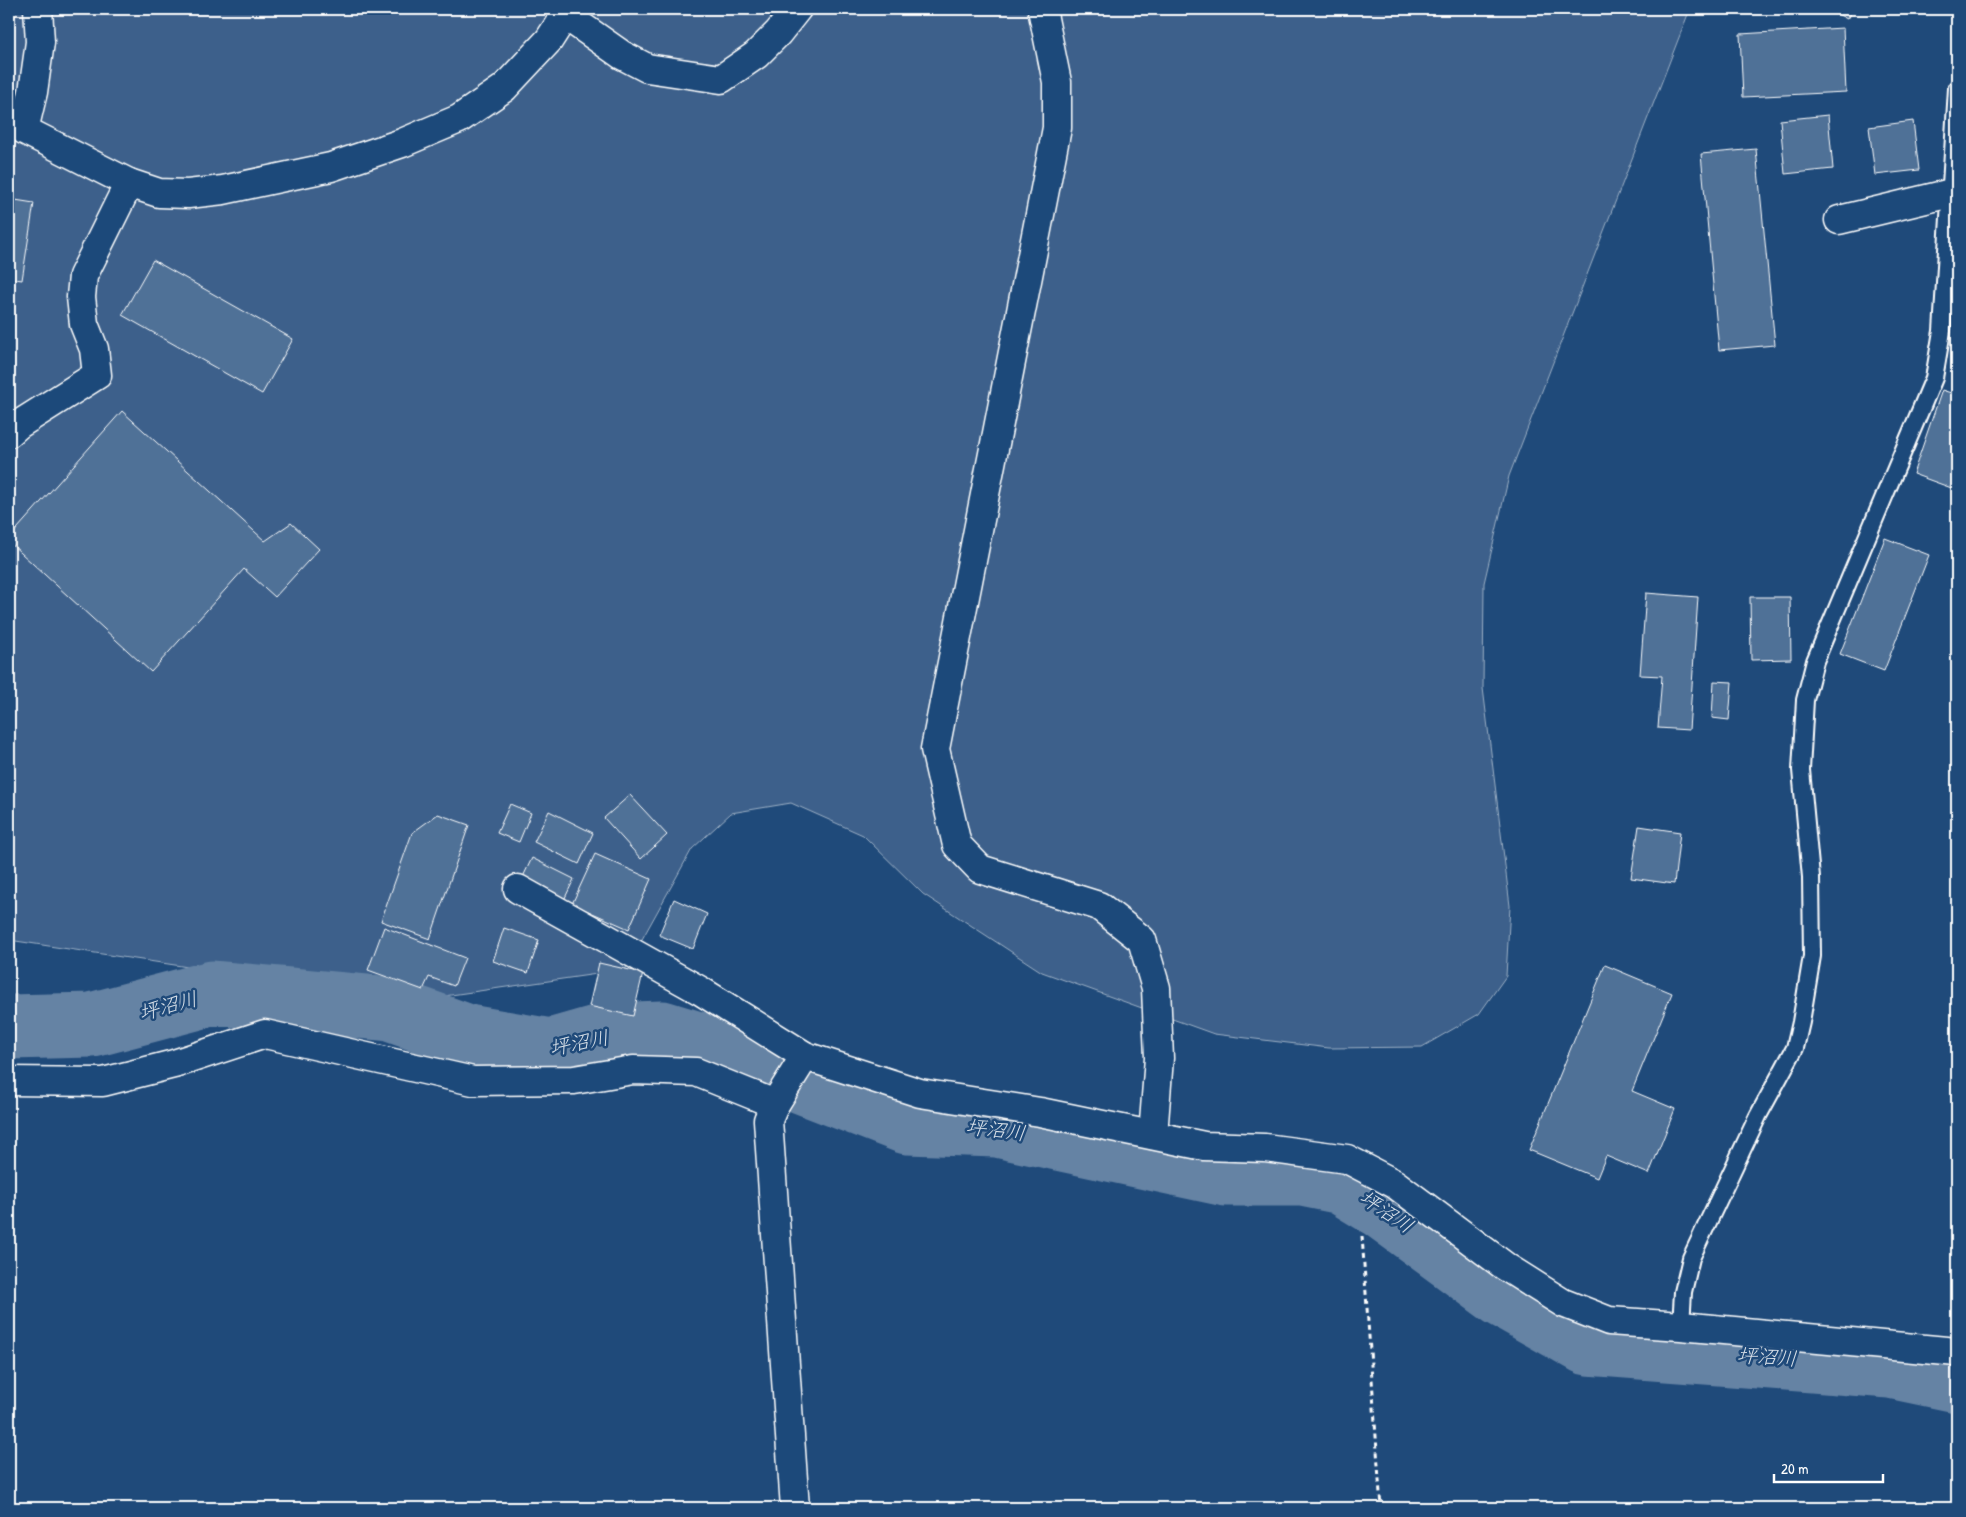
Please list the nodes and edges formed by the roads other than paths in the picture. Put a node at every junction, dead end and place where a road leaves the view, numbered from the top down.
1 (38, 9) edge
2 (797, 9) edge
3 (1042, 9) edge
4 (564, 12) edge
5 (1957, 88) edge
6 (16, 130) edge
7 (129, 184) junction
8 (1954, 193) edge
9 (1839, 220) dead end
10 (9, 433) edge
11 (518, 889) dead end
12 (802, 1061) junction
13 (9, 1082) edge
14 (779, 1097) junction
15 (1153, 1135) junction
16 (1681, 1326) junction
17 (1957, 1352) edge
18 (796, 1508) edge

1 - 6 street
2 - 4 street
3 - 15 street
4 - 7 street
5 - 8 lane
6 - 7 street
7 - 10 street
8 - 9 street
8 - 16 lane
11 - 12 street
12 - 14 street
12 - 15 street
13 - 14 street
14 - 18 street
15 - 16 street
16 - 17 street

